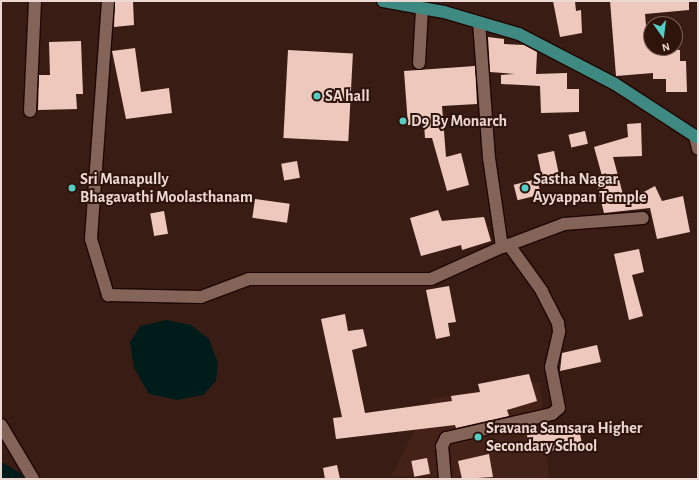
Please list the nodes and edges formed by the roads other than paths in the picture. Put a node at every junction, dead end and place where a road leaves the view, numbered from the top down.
1 (35, 1) edge
2 (108, 1) edge
3 (383, 1) edge
4 (422, 8) junction
5 (479, 23) junction
6 (419, 63) dead end
7 (30, 111) dead end
8 (697, 137) edge
9 (698, 149) edge
10 (643, 218) dead end
11 (505, 246) junction
12 (1, 425) edge
13 (33, 479) edge
14 (445, 479) edge

1 - 7 street
2 - 11 street
3 - 4 main road
4 - 5 main road
4 - 6 street
5 - 8 main road
5 - 11 street
8 - 9 street
10 - 11 street
11 - 14 street
12 - 13 street

